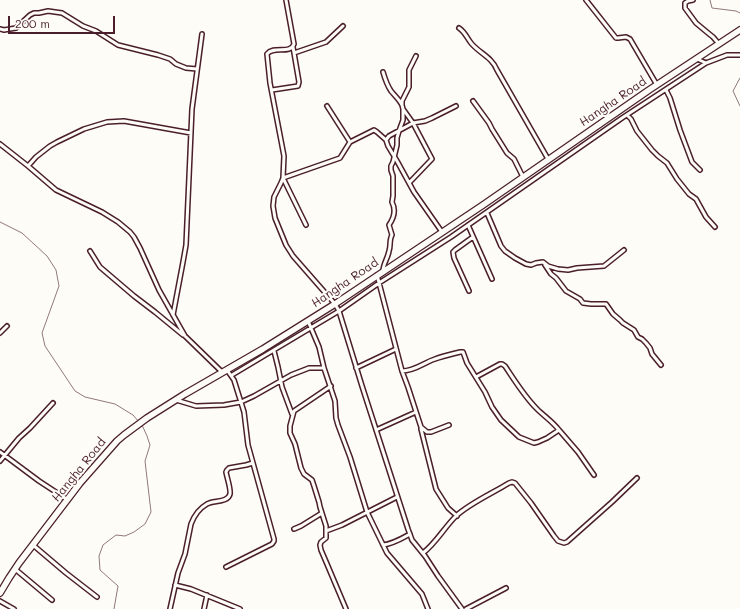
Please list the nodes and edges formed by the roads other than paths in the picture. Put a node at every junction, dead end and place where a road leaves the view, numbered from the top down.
1 (286, 0) edge
2 (586, 0) edge
3 (692, 0) edge
4 (343, 26) dead end
5 (459, 28) dead end
6 (0, 29) edge
7 (740, 30) edge
8 (202, 34) dead end
9 (719, 44) junction
10 (293, 47) junction
11 (294, 53) junction
12 (740, 55) edge
13 (416, 56) dead end
14 (698, 59) junction
15 (706, 63) junction
16 (197, 69) junction
17 (383, 72) dead end
18 (657, 85) junction
19 (272, 90) junction
20 (666, 90) junction
21 (473, 101) dead end
22 (402, 105) junction
23 (327, 106) dead end
24 (456, 106) dead end
25 (403, 109) junction
26 (627, 115) junction
27 (413, 123) junction
28 (399, 131) junction
29 (190, 132) junction
30 (386, 140) junction
31 (350, 142) junction
32 (0, 144) edge
33 (394, 156) junction
34 (548, 159) junction
35 (28, 166) junction
36 (700, 170) dead end
37 (522, 177) junction
38 (283, 178) junction
39 (409, 183) junction
40 (487, 212) junction
41 (306, 225) dead end
42 (468, 225) junction
43 (715, 226) dead end
44 (442, 232) junction
45 (473, 237) junction
46 (624, 250) dead end
47 (90, 251) dead end
48 (544, 263) junction
49 (384, 271) junction
50 (377, 275) junction
51 (492, 279) dead end
52 (379, 284) junction
53 (469, 291) dead end
54 (335, 304) junction
55 (339, 311) junction
56 (173, 315) junction
57 (308, 321) junction
58 (7, 326) dead end
59 (311, 327) junction
60 (0, 333) edge
61 (184, 336) junction
62 (396, 349) junction
63 (274, 351) junction
64 (661, 366) dead end
65 (324, 368) junction
66 (356, 368) junction
67 (225, 371) junction
68 (402, 371) junction
69 (232, 376) junction
70 (476, 377) junction
71 (281, 381) junction
72 (331, 386) junction
73 (176, 400) junction
74 (241, 402) junction
75 (53, 403) dead end
76 (416, 412) junction
77 (292, 414) junction
78 (449, 425) dead end
79 (421, 427) junction
80 (376, 430) junction
81 (559, 430) junction
82 (0, 452) edge
83 (5, 456) junction
84 (0, 461) edge
85 (253, 463) junction
86 (594, 475) dead end
87 (637, 478) dead end
88 (396, 497) junction
89 (68, 500) junction
90 (366, 512) junction
91 (322, 513) junction
92 (457, 516) junction
93 (294, 529) dead end
94 (326, 531) junction
95 (410, 534) junction
96 (33, 545) junction
97 (383, 545) junction
98 (423, 553) junction
99 (226, 567) dead end
100 (15, 569) junction
101 (175, 585) junction
102 (2, 586) edge
103 (506, 588) dead end
104 (0, 593) edge
105 (208, 595) junction
106 (97, 597) dead end
107 (52, 600) dead end
108 (0, 601) edge
109 (14, 609) edge
110 (170, 609) edge
111 (204, 609) edge
112 (240, 609) edge
113 (346, 609) edge
114 (428, 609) edge
115 (462, 609) edge
116 (466, 609) edge

1 - 10 street
2 - 18 street
3 - 9 street
4 - 11 street
5 - 34 street
6 - 16 street
7 - 9 highway, Hangha Road
8 - 16 street
9 - 14 highway, Hangha Road
10 - 11 street
10 - 19 street
11 - 19 street
12 - 15 street
13 - 22 street
14 - 15 street
14 - 18 highway, Hangha Road
15 - 20 street
16 - 29 street
17 - 22 street
18 - 34 highway, Hangha Road
19 - 38 street
20 - 26 street
20 - 36 street
21 - 37 street
22 - 25 street
23 - 31 street
24 - 27 street
25 - 27 street
25 - 28 street
26 - 40 street
26 - 43 street
27 - 28 street
27 - 39 street
28 - 30 street
28 - 33 street
29 - 35 street
29 - 56 street
30 - 31 street
30 - 33 street
31 - 38 street
32 - 35 street
33 - 39 street
33 - 49 street
34 - 37 highway, Hangha Road
35 - 56 street
37 - 44 highway, Hangha Road
38 - 41 street
38 - 54 street
39 - 44 street
40 - 42 street
40 - 48 street
42 - 45 street
42 - 52 street
44 - 49 highway, Hangha Road
45 - 51 street
45 - 53 street
46 - 48 street
47 - 61 street
48 - 64 street
49 - 50 highway, Hangha Road
50 - 52 street
50 - 54 highway, Hangha Road
52 - 55 street
52 - 62 street
54 - 55 street
54 - 57 highway, Hangha Road
55 - 59 street
55 - 66 street
56 - 61 street
57 - 59 street
57 - 67 highway, Hangha Road
58 - 60 street
59 - 63 street
59 - 65 street
61 - 67 street
62 - 66 street
62 - 68 street
63 - 69 street
63 - 71 street
65 - 71 street
65 - 72 street
66 - 80 street
67 - 69 street
67 - 73 highway, Hangha Road
68 - 70 street
68 - 76 street
69 - 74 street
70 - 81 street
70 - 81 street
71 - 74 street
71 - 77 street
72 - 77 street
72 - 90 street
73 - 74 street
73 - 89 highway, Hangha Road
74 - 85 street
75 - 83 street
76 - 79 street
76 - 80 street
77 - 91 street
78 - 79 street
79 - 92 street
80 - 88 street
81 - 86 street
82 - 83 street
83 - 84 street
83 - 89 street
85 - 99 street
85 - 101 street
87 - 92 street
88 - 90 street
88 - 95 street
89 - 96 highway, Hangha Road
90 - 94 street
90 - 97 street
91 - 93 street
91 - 94 street
92 - 98 street
94 - 113 street
95 - 97 street
95 - 98 street
96 - 100 highway, Hangha Road
96 - 106 street
97 - 114 street
98 - 115 street
100 - 102 highway, Hangha Road
100 - 107 street
101 - 105 street
101 - 110 street
102 - 104 highway, Hangha Road
103 - 116 street
105 - 111 street
105 - 112 street
108 - 109 street

